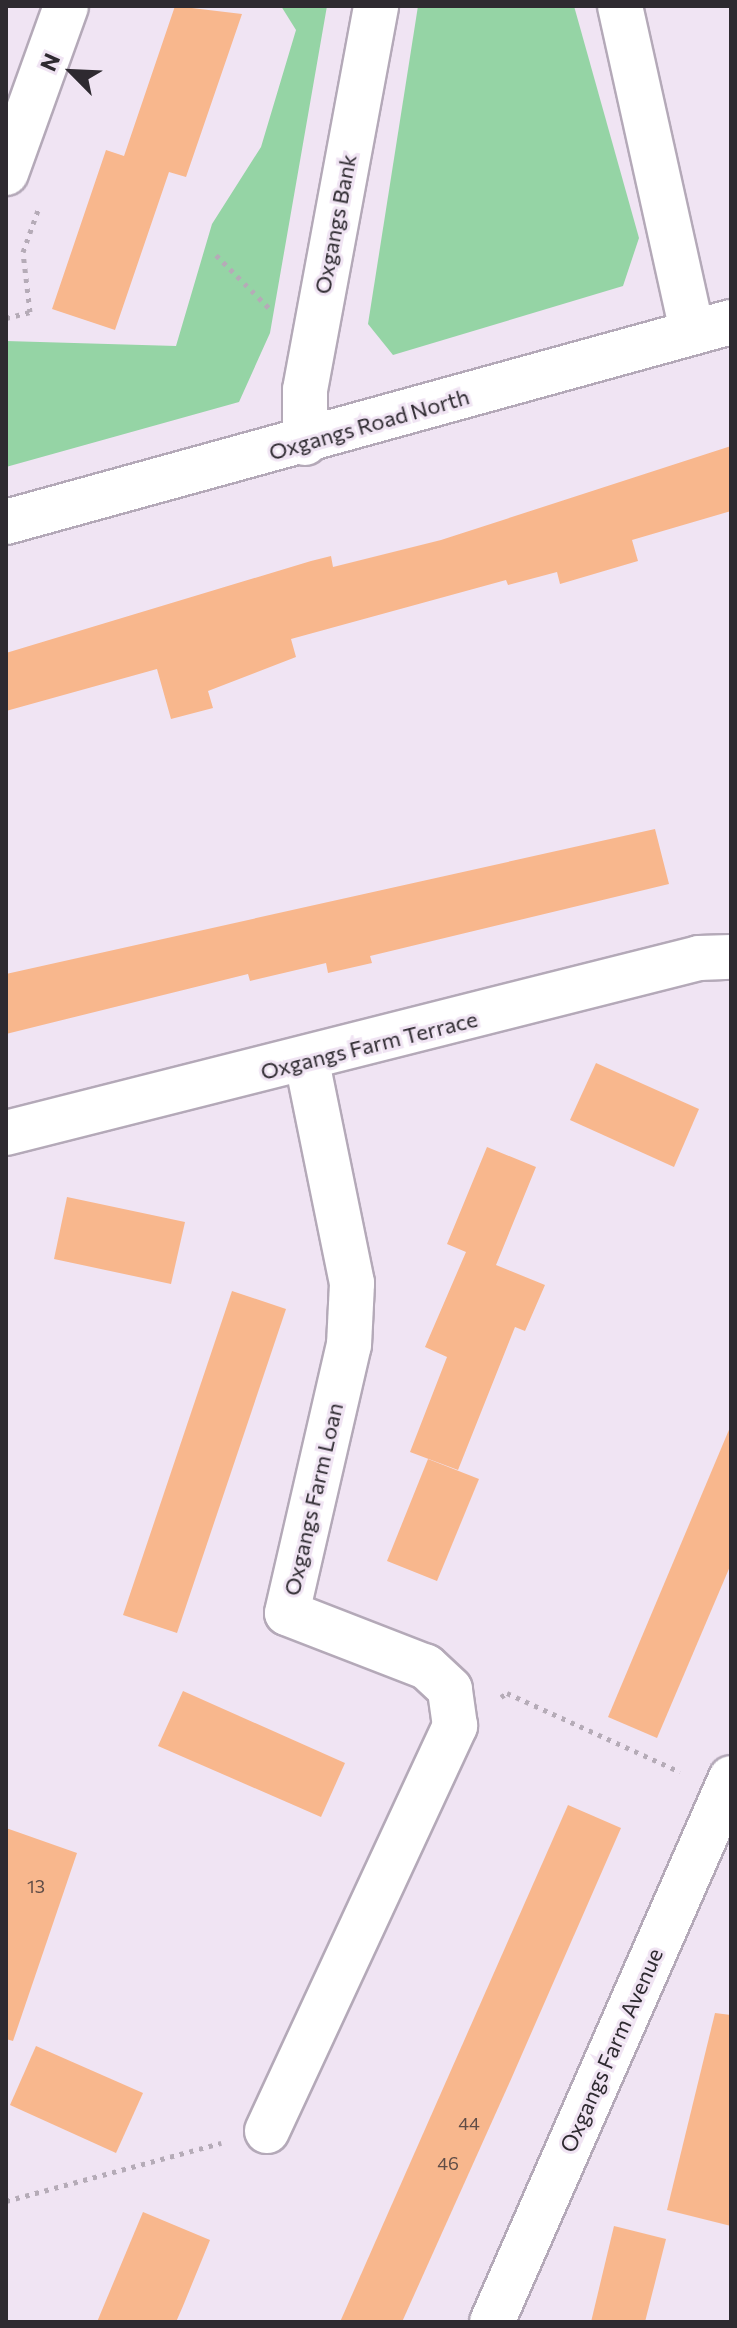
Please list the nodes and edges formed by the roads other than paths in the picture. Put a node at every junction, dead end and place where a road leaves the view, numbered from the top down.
1 (66, 6) edge
2 (376, 6) edge
3 (620, 6) edge
4 (6, 173) edge
5 (712, 327) edge
6 (305, 443) junction
7 (6, 522) edge
8 (731, 957) edge
9 (307, 1062) junction
10 (6, 1133) edge
11 (731, 1778) edge
12 (267, 2131) road end
13 (492, 2322) edge

1 - 4 street
2 - 6 street, Oxgangs Bank
3 - 5 street
5 - 6 street, Oxgangs Road North
6 - 7 street, Oxgangs Road North
8 - 9 street, Oxgangs Farm Terrace
9 - 10 street, Oxgangs Farm Terrace
9 - 12 street, Oxgangs Farm Loan
11 - 13 street, Oxgangs Farm Avenue

